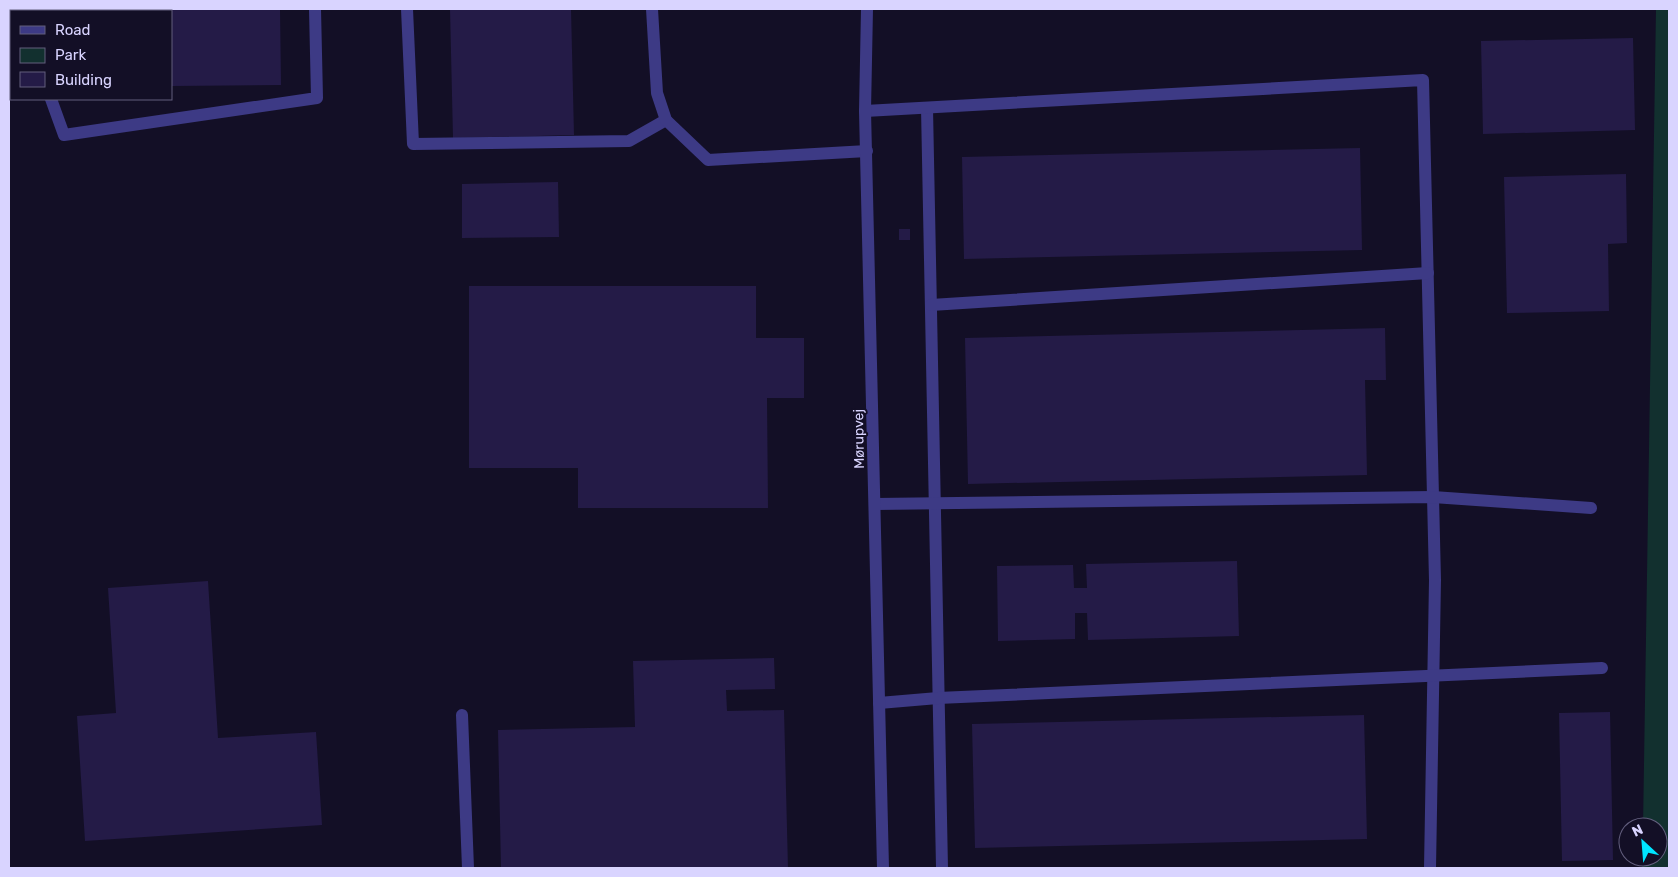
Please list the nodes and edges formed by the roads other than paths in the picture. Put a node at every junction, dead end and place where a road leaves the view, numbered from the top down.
1 (315, 9) edge
2 (407, 9) edge
3 (652, 9) edge
4 (868, 9) edge
5 (51, 100) edge
6 (927, 108) junction
7 (865, 111) junction
8 (666, 120) junction
9 (867, 151) junction
10 (1428, 274) junction
11 (931, 305) junction
12 (1433, 497) junction
13 (936, 503) junction
14 (875, 504) junction
15 (1591, 508) dead end
16 (1602, 668) dead end
17 (1433, 676) junction
18 (938, 698) junction
19 (879, 703) junction
20 (462, 715) dead end
21 (468, 868) edge
22 (883, 868) edge
23 (942, 868) edge
24 (1430, 868) edge

1 - 5 street
2 - 8 street
3 - 8 street
4 - 7 street, Mørupvej
6 - 7 street
6 - 10 street
6 - 11 street
7 - 9 street, Mørupvej
8 - 9 street
9 - 14 street, Mørupvej
10 - 11 street
10 - 12 street
11 - 13 street
12 - 13 street
12 - 15 street
12 - 17 street
13 - 14 street
13 - 18 street
14 - 19 street, Mørupvej
16 - 17 street
17 - 18 street
17 - 24 street
18 - 19 street
18 - 23 street
19 - 22 street, Mørupvej
20 - 21 street

